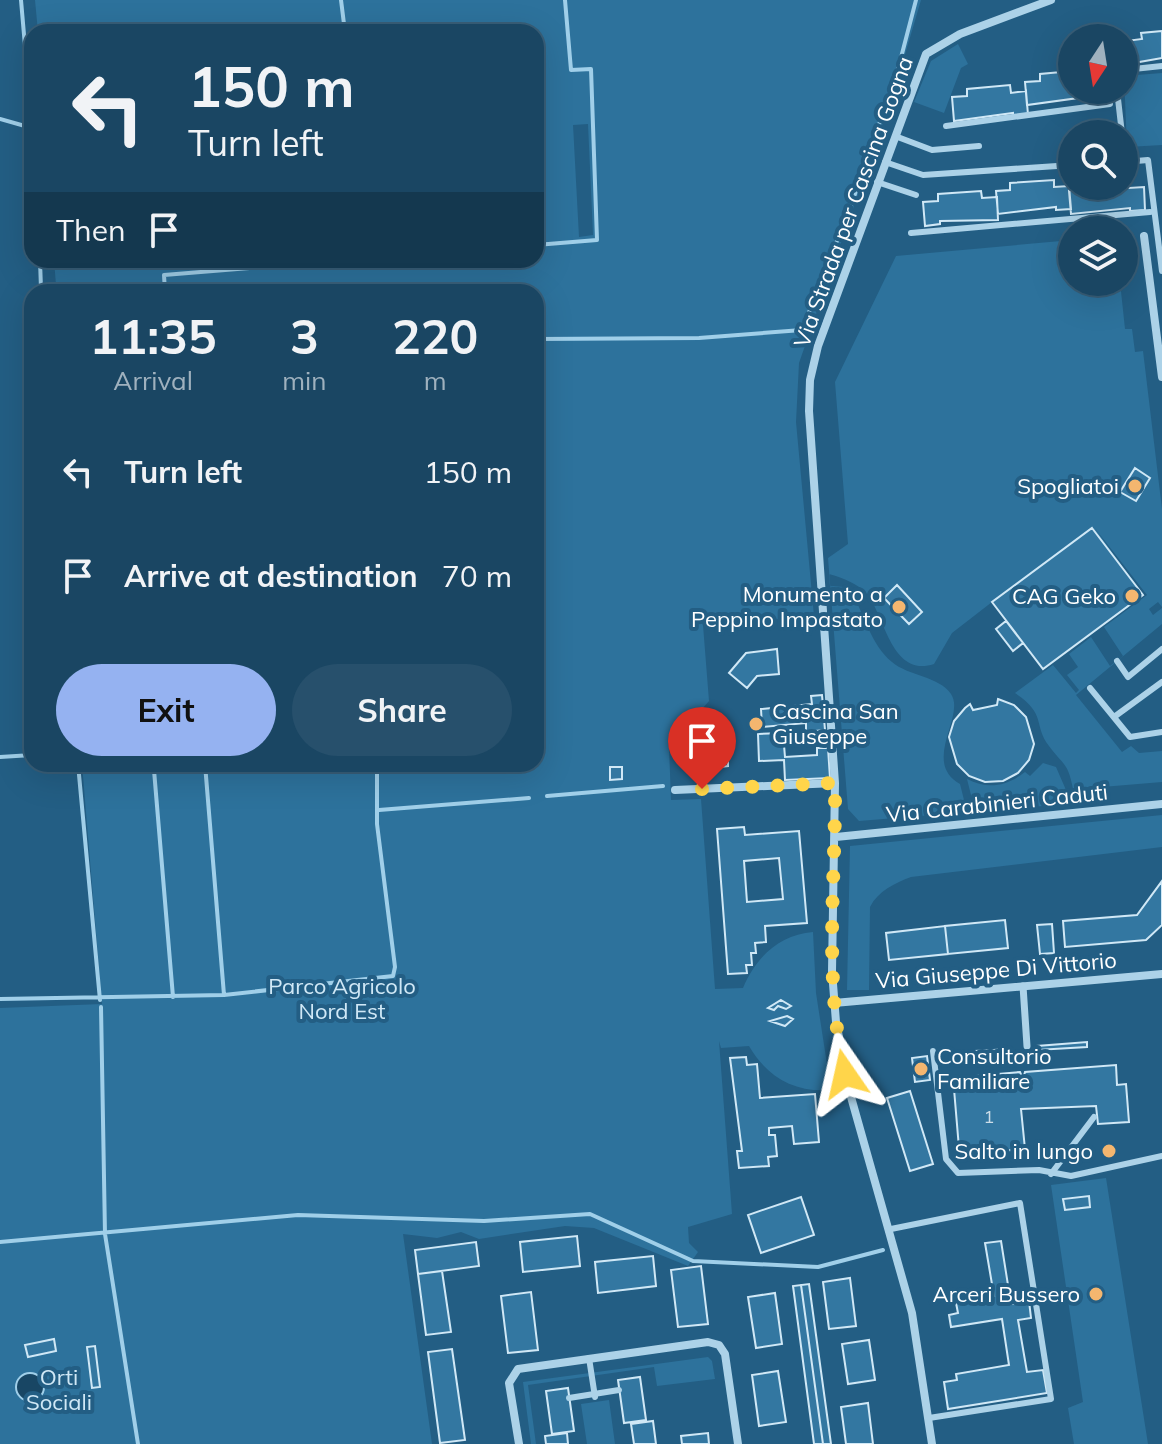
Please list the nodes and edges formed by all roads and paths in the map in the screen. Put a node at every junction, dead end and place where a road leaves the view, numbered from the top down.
1 (1051, 0) edge
2 (1162, 66) edge
3 (1138, 69) edge
4 (1110, 104) edge
5 (946, 126) dead end
6 (895, 136) junction
7 (979, 146) dead end
8 (1138, 161) edge
9 (885, 162) junction
10 (1058, 166) edge
11 (877, 182) junction
12 (916, 195) dead end
13 (1157, 212) edge
14 (911, 233) dead end
15 (1144, 236) dead end
16 (1162, 271) edge
17 (1159, 328) edge
18 (1162, 377) edge
19 (1162, 649) edge
20 (1117, 661) dead end
21 (1162, 682) edge
22 (1090, 688) dead end
23 (1114, 717) junction
24 (1162, 732) edge
25 (835, 783) junction
26 (675, 790) dead end
27 (1162, 804) edge
28 (836, 837) junction
29 (1162, 974) edge
30 (1023, 986) junction
31 (834, 1003) junction
32 (1027, 1046) dead end
33 (933, 1051) dead end
34 (1094, 1117) dead end
35 (1162, 1156) edge
36 (1051, 1174) junction
37 (891, 1229) junction
38 (589, 1358) junction
39 (619, 1390) dead end
40 (595, 1397) junction
41 (569, 1398) dead end
42 (929, 1418) junction
43 (519, 1444) edge
44 (738, 1444) edge
45 (932, 1444) edge

1 - 6 street, Via Strada per Cascina Gogna
2 - 3 lane
4 - 5 lane
6 - 7 lane
6 - 9 street, Via Strada per Cascina Gogna
8 - 16 lane
9 - 10 lane
9 - 11 street, Via Strada per Cascina Gogna
11 - 12 lane
11 - 25 street, Via Strada per Cascina Gogna
13 - 14 lane
15 - 17 street
17 - 18 street
19 - 20 lane
21 - 23 lane
22 - 23 lane
23 - 24 lane
25 - 26 street
25 - 28 street, Via Strada per Cascina Gogna
27 - 28 street, Via Carabinieri Caduti
28 - 31 street, Via Strada per Cascina Gogna
29 - 30 street, Via Giuseppe Di Vittorio
30 - 31 street, Via Giuseppe Di Vittorio
30 - 32 street
31 - 37 street, Via Strada per Cascina Gogna
33 - 36 lane
34 - 36 lane
35 - 36 lane
37 - 42 street, Via Strada per Cascina Gogna
37 - 42 lane
38 - 40 lane
38 - 43 street
38 - 44 street
39 - 40 lane
40 - 41 lane
42 - 45 street, Via Strada per Cascina Gogna

